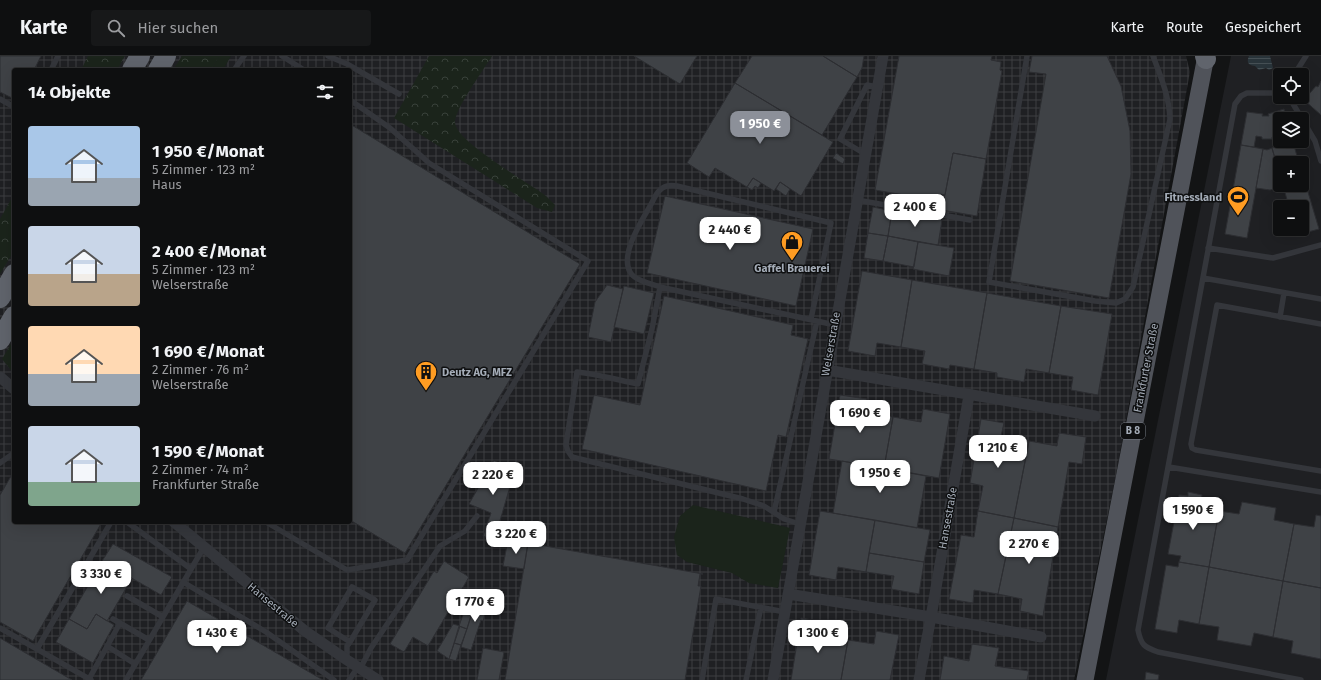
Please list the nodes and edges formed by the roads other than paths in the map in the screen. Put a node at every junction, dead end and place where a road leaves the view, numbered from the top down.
1 (58, 56) edge
2 (140, 56) edge
3 (166, 56) edge
4 (244, 56) edge
5 (282, 56) edge
6 (328, 56) edge
7 (882, 56) edge
8 (1027, 56) edge
9 (1153, 56) edge
10 (1306, 56) edge
11 (1206, 57) edge
12 (52, 68) edge
13 (133, 68) edge
14 (159, 68) edge
15 (235, 68) edge
16 (301, 68) edge
17 (1298, 68) edge
18 (877, 87) junction
19 (1273, 93) edge
20 (399, 94) dead end
21 (0, 99) edge
22 (352, 101) edge
23 (1294, 104) edge
24 (12, 106) edge
25 (865, 154) junction
26 (1321, 161) edge
27 (857, 200) junction
28 (970, 220) dead end
29 (1321, 245) edge
30 (1208, 248) junction
31 (12, 277) edge
32 (1203, 278) junction
33 (660, 287) junction
34 (1284, 293) junction
35 (0, 298) edge
36 (1321, 299) edge
37 (1280, 317) junction
38 (12, 320) edge
39 (814, 320) junction
40 (1321, 324) edge
41 (835, 325) junction
42 (1, 339) edge
43 (827, 370) junction
44 (0, 377) edge
45 (12, 386) edge
46 (969, 394) junction
47 (1095, 416) dead end
48 (12, 456) edge
49 (0, 463) edge
50 (1169, 467) junction
51 (1321, 471) edge
52 (1321, 492) edge
53 (774, 512) junction
54 (477, 516) dead end
55 (109, 524) edge
56 (130, 524) edge
57 (176, 524) edge
58 (269, 524) edge
59 (800, 524) junction
60 (204, 547) junction
61 (191, 569) junction
62 (183, 582) junction
63 (788, 594) junction
64 (127, 596) dead end
65 (761, 607) junction
66 (785, 612) junction
67 (163, 617) junction
68 (931, 617) junction
69 (113, 619) dead end
70 (120, 623) junction
71 (0, 628) edge
72 (1041, 637) dead end
73 (149, 640) junction
74 (350, 642) junction
75 (107, 646) junction
76 (36, 649) junction
77 (347, 660) junction
78 (135, 664) junction
79 (359, 668) junction
80 (90, 679) edge
81 (126, 680) edge
82 (334, 680) edge
83 (349, 680) edge
84 (378, 680) edge
85 (702, 680) edge
86 (746, 680) edge
87 (773, 680) edge
88 (919, 680) edge
89 (1085, 680) edge
90 (1301, 680) edge

1 - 12 lane
2 - 13 highway
3 - 14 highway
4 - 15 lane
5 - 16 lane
6 - 20 lane
7 - 18 street, Welserstraße
8 - 9 lane
10 - 17 lane
11 - 89 main road, Frankfurter Straße / B 8
18 - 25 street, Welserstraße
18 - 25 lane
19 - 30 lane
21 - 24 lane
22 - 58 lane
23 - 26 lane
25 - 27 street, Welserstraße
27 - 28 lane
27 - 41 street, Welserstraße
29 - 30 lane
30 - 32 lane
31 - 35 highway
32 - 34 lane
32 - 50 lane
33 - 39 lane
33 - 39 lane
33 - 53 lane
34 - 36 lane
34 - 37 lane
37 - 40 lane
37 - 51 lane
38 - 42 highway
39 - 41 lane
39 - 53 lane
41 - 43 street, Welserstraße
43 - 46 street
43 - 59 street, Welserstraße
44 - 45 street
46 - 47 street
46 - 68 street, Hansestraße
48 - 49 lane
50 - 52 lane
50 - 90 lane
53 - 59 lane
54 - 79 lane
55 - 76 lane
56 - 61 lane
57 - 60 street, Hansestraße
59 - 63 street, Welserstraße
60 - 61 lane
60 - 77 street, Hansestraße
61 - 62 lane
62 - 67 lane
62 - 82 lane
63 - 66 street, Welserstraße
63 - 68 street
64 - 67 lane
65 - 66 lane
65 - 85 lane
65 - 86 lane
66 - 87 street, Welserstraße
67 - 73 lane
68 - 72 street
68 - 88 street, Hansestraße
69 - 70 lane
70 - 73 lane
70 - 75 lane
71 - 76 lane
73 - 78 lane
74 - 74 lane
74 - 77 lane
75 - 78 lane
75 - 80 lane
76 - 80 lane
77 - 79 street, Hansestraße
78 - 81 lane
79 - 83 lane
79 - 84 street, Hansestraße

